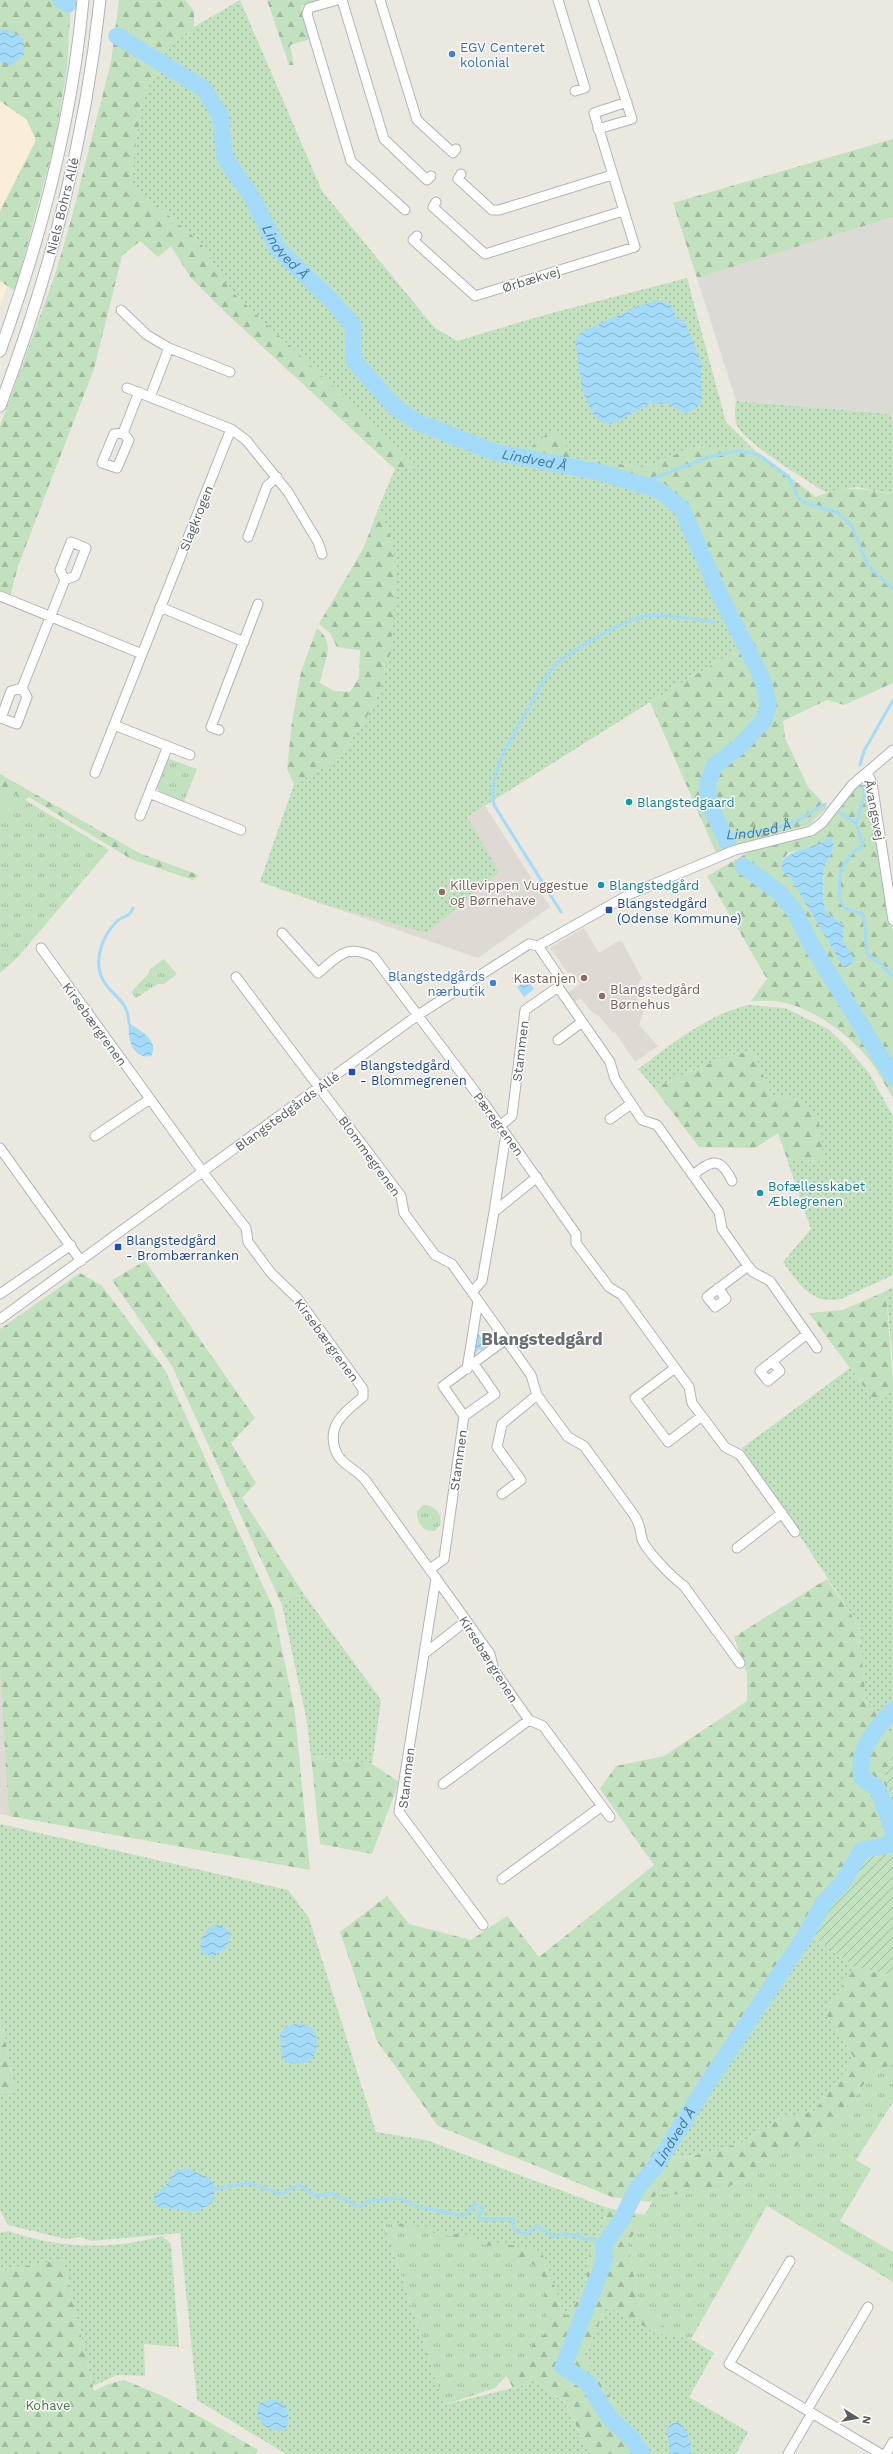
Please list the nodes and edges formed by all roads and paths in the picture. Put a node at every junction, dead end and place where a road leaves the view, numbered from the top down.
1 (83, 0) edge
2 (100, 0) edge
3 (337, 0) edge
4 (342, 0) edge
5 (380, 0) edge
6 (558, 0) edge
7 (593, 0) edge
8 (575, 91) dead end
9 (627, 102) junction
10 (598, 130) junction
11 (456, 149) dead end
12 (461, 174) dead end
13 (612, 175) junction
14 (431, 176) dead end
15 (436, 202) dead end
16 (405, 210) dead end
17 (623, 211) junction
18 (417, 236) dead end
19 (121, 310) dead end
20 (169, 348) junction
21 (0, 351) edge
22 (216, 356) dead end
23 (213, 365) junction
24 (230, 372) dead end
25 (127, 388) dead end
26 (139, 392) junction
27 (150, 397) junction
28 (0, 406) edge
29 (231, 429) junction
30 (123, 433) dead end
31 (277, 477) junction
32 (248, 537) dead end
33 (322, 554) dead end
34 (65, 580) dead end
35 (0, 596) edge
36 (258, 604) dead end
37 (160, 607) junction
38 (50, 617) junction
39 (244, 642) junction
40 (142, 654) junction
41 (22, 688) dead end
42 (114, 725) junction
43 (220, 730) dead end
44 (168, 746) junction
45 (893, 750) edge
46 (190, 755) dead end
47 (867, 772) junction
48 (95, 773) dead end
49 (149, 793) junction
50 (140, 816) dead end
51 (241, 830) dead end
52 (893, 920) edge
53 (282, 933) dead end
54 (538, 946) junction
55 (41, 948) dead end
56 (236, 977) dead end
57 (558, 987) junction
58 (418, 1015) junction
59 (582, 1022) junction
60 (558, 1040) dead end
61 (320, 1087) junction
62 (150, 1099) junction
63 (631, 1104) junction
64 (610, 1119) dead end
65 (500, 1126) junction
66 (506, 1134) junction
67 (95, 1136) dead end
68 (0, 1148) edge
69 (203, 1172) junction
70 (693, 1175) junction
71 (537, 1178) junction
72 (732, 1181) dead end
73 (494, 1212) junction
74 (71, 1245) junction
75 (81, 1260) junction
76 (748, 1266) junction
77 (718, 1288) dead end
78 (472, 1292) junction
79 (0, 1294) edge
80 (478, 1301) junction
81 (0, 1319) edge
82 (807, 1334) junction
83 (506, 1339) junction
84 (817, 1348) dead end
85 (772, 1362) dead end
86 (470, 1367) junction
87 (675, 1368) junction
88 (537, 1395) junction
89 (464, 1416) junction
90 (702, 1416) junction
91 (502, 1494) dead end
92 (782, 1513) junction
93 (795, 1532) dead end
94 (737, 1548) dead end
95 (430, 1569) junction
96 (436, 1578) junction
97 (466, 1621) junction
98 (424, 1654) junction
99 (740, 1663) dead end
100 (529, 1720) junction
101 (443, 1784) dead end
102 (602, 1806) junction
103 (610, 1817) dead end
104 (502, 1879) dead end
105 (483, 1925) dead end
106 (790, 2261) dead end
107 (868, 2307) dead end
108 (810, 2412) junction
109 (893, 2442) edge
110 (788, 2454) edge
111 (881, 2454) edge
112 (886, 2454) edge

1 - 21 street, Niels Bohrs Allé
2 - 28 street, Niels Bohrs Allé
3 - 16 street
4 - 14 street
5 - 11 street
6 - 8 street
7 - 9 street
9 - 10 street, Ørbækvej
9 - 10 street
10 - 13 street, Ørbækvej
12 - 13 street
13 - 17 street, Ørbækvej
15 - 17 street
17 - 18 street, Ørbækvej
19 - 20 street
20 - 23 street
20 - 27 street
22 - 23 street
23 - 24 street
25 - 26 street
26 - 27 street
26 - 30 street
27 - 29 street
29 - 31 street
29 - 37 street, Slagkrogen
31 - 32 street
31 - 33 street
34 - 38 street
35 - 38 street
36 - 39 street
37 - 39 street
37 - 40 street, Slagkrogen
38 - 40 street
38 - 41 street
39 - 43 street
40 - 42 street, Slagkrogen
42 - 44 street
42 - 48 street, Slagkrogen
44 - 46 street
44 - 49 street
45 - 47 street, Blangstedgårds Allé
47 - 52 street, Åvangsvej
47 - 54 street, Blangstedgårds Allé
49 - 50 street
49 - 51 street
53 - 58 street, Pæregrenen
54 - 57 street
54 - 58 street, Blangstedgårds Allé
55 - 62 street, Kirsebærgrenen
56 - 61 street, Blommegrenen
57 - 59 street
57 - 65 street, Stammen
58 - 61 street, Blangstedgårds Allé
58 - 65 street, Pæregrenen
59 - 60 street
59 - 63 street
61 - 69 street, Blangstedgårds Allé
61 - 78 street, Blommegrenen
62 - 67 street
62 - 69 street, Kirsebærgrenen
63 - 64 street
63 - 70 street
65 - 66 street, Pæregrenen
66 - 71 street, Pæregrenen
66 - 73 street
68 - 74 street
69 - 75 street, Blangstedgårds Allé
69 - 95 street, Kirsebærgrenen
70 - 72 street
70 - 76 street
71 - 73 street
71 - 87 street, Pæregrenen
73 - 78 street
74 - 75 street
74 - 79 street
75 - 81 street, Blangstedgårds Allé
76 - 77 street
76 - 82 street
78 - 80 street, Blommegrenen
80 - 83 street, Blommegrenen
80 - 86 street
82 - 84 street
82 - 85 street
83 - 86 street, Stammen
83 - 88 street, Blommegrenen
86 - 89 street, Stammen
86 - 89 street, Stammen
87 - 90 street, Pæregrenen
87 - 90 street
88 - 91 street
88 - 99 street, Blommegrenen
89 - 95 street, Stammen
90 - 92 street, Pæregrenen
92 - 93 street, Pæregrenen
92 - 94 street
95 - 96 street, Kirsebærgrenen
96 - 97 street, Kirsebærgrenen
96 - 98 street, Stammen
97 - 98 street
97 - 100 street, Kirsebærgrenen
98 - 105 street, Stammen
100 - 101 street
100 - 102 street, Kirsebærgrenen
102 - 103 street, Kirsebærgrenen
102 - 104 street
106 - 108 street
107 - 108 street
108 - 110 street
108 - 111 street
109 - 112 street

